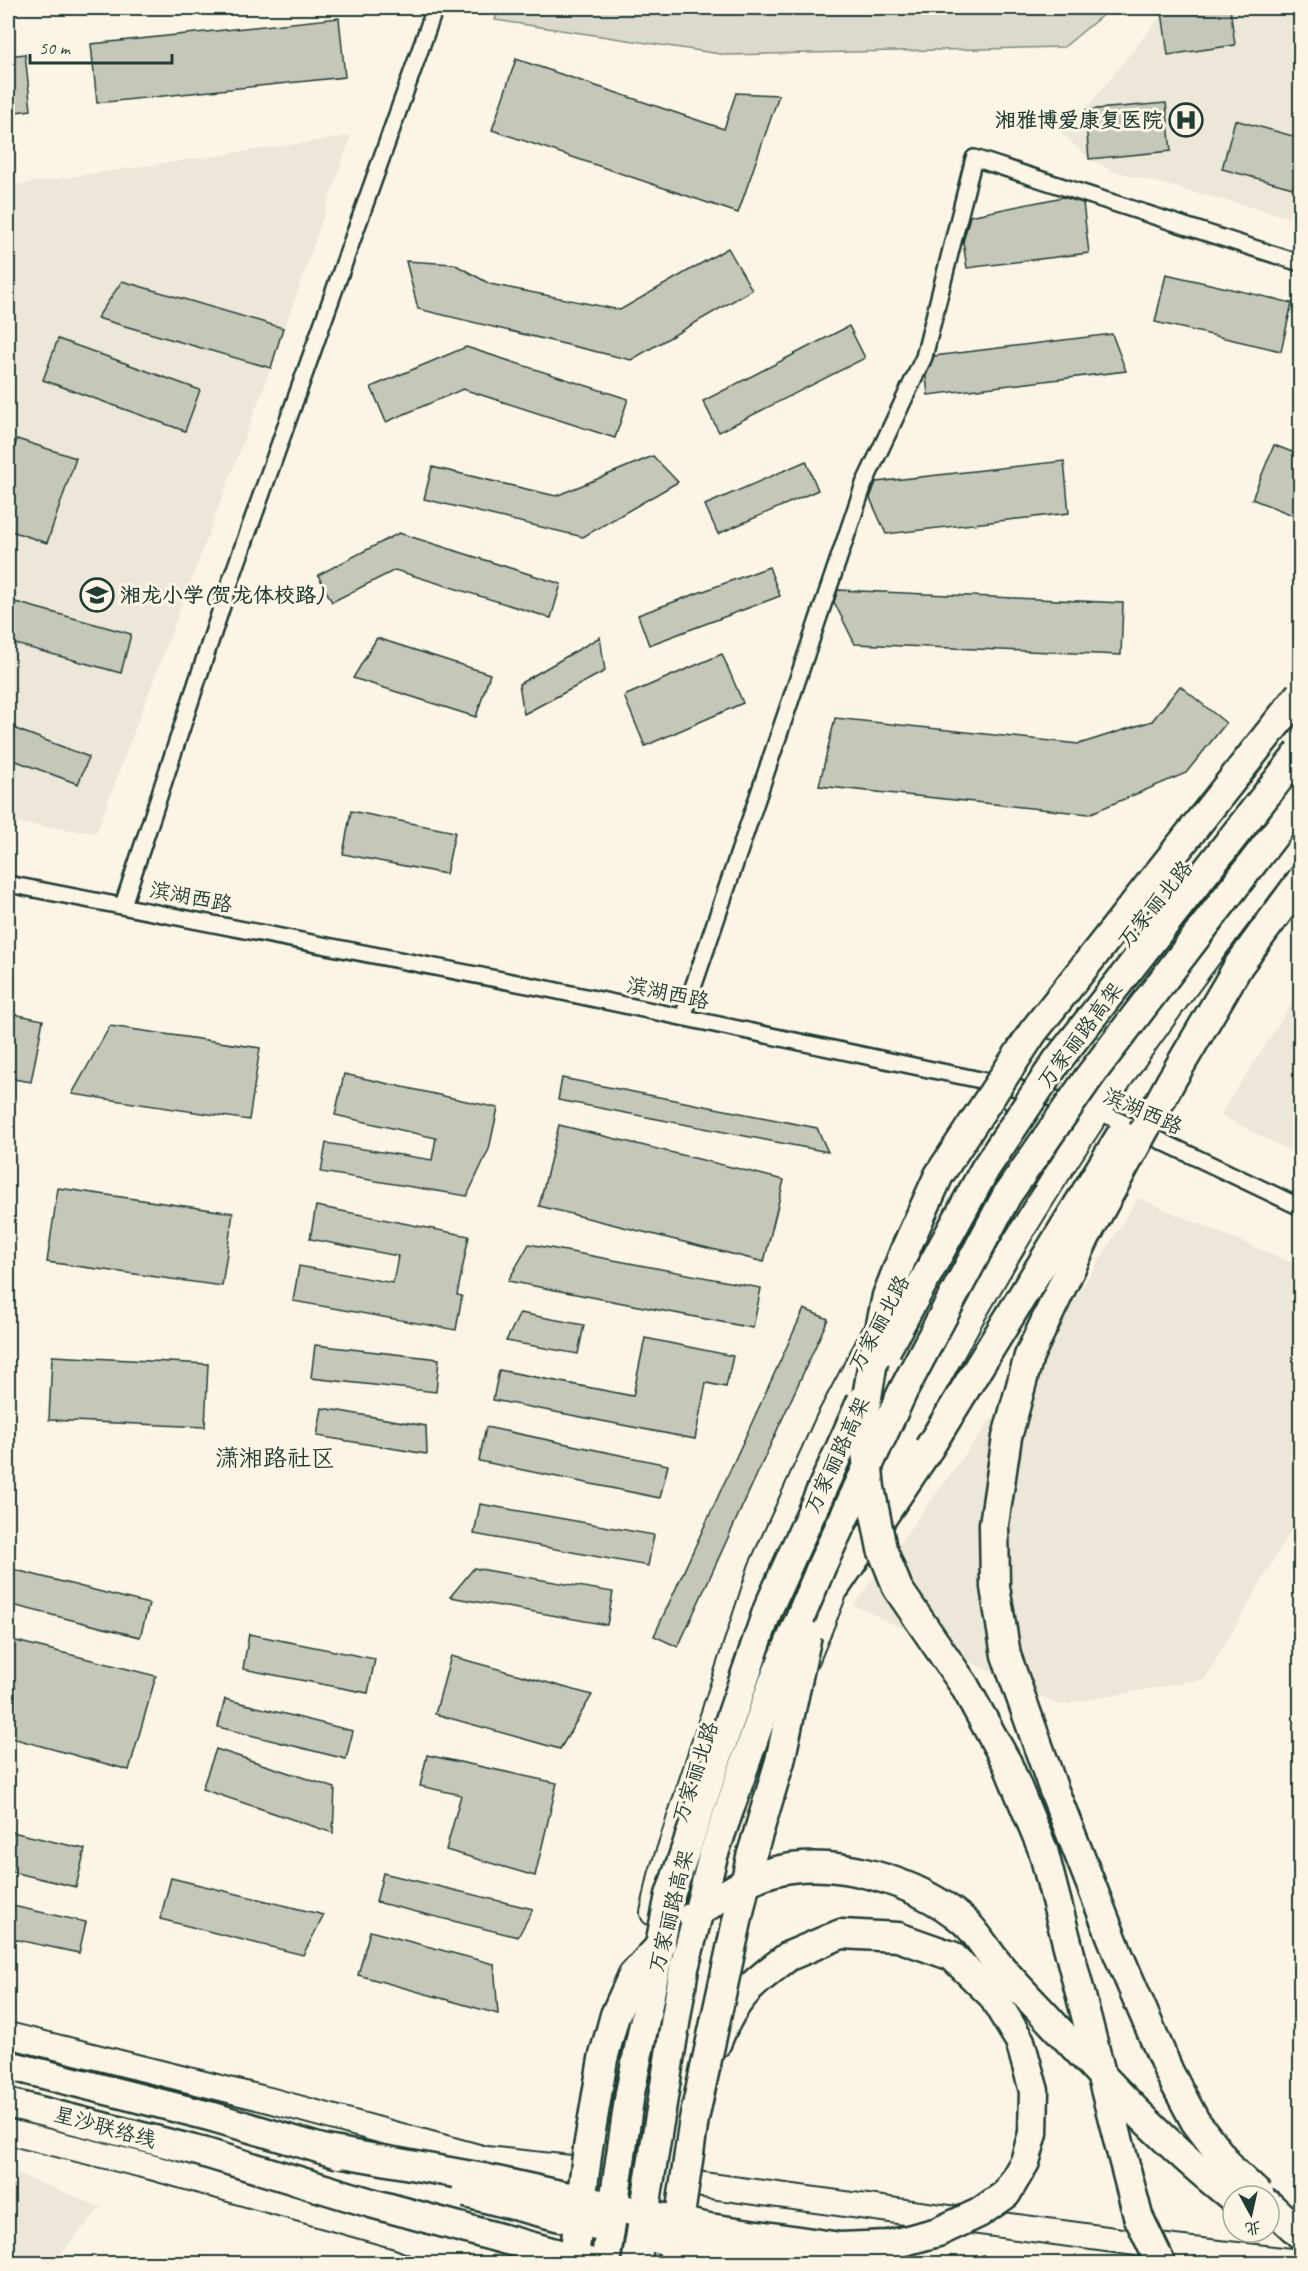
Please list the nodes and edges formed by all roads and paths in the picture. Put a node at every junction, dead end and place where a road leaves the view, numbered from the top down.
1 (435, 8) edge
2 (1300, 263) edge
3 (1300, 694) edge
4 (1300, 720) edge
5 (1300, 752) edge
6 (1300, 801) edge
7 (1300, 836) edge
8 (1300, 882) edge
9 (8, 884) edge
10 (123, 905) junction
11 (1239, 965) junction
12 (683, 1017) junction
13 (1009, 1086) junction
14 (1098, 1111) junction
15 (1300, 1207) edge
16 (829, 1575) junction
17 (8, 2034) edge
18 (8, 2065) edge
19 (703, 2080) junction
20 (8, 2103) edge
21 (8, 2132) edge
22 (321, 2149) junction
23 (599, 2171) junction
24 (666, 2182) junction
25 (1247, 2184) edge
26 (1221, 2188) edge
27 (371, 2203) junction
28 (1281, 2216) edge
29 (1281, 2229) edge
30 (1300, 2234) edge
31 (1300, 2241) edge
32 (1168, 2256) edge
33 (1300, 2262) edge
34 (465, 2264) edge
35 (520, 2264) edge
36 (573, 2264) edge
37 (586, 2264) edge
38 (595, 2264) edge
39 (605, 2264) edge
40 (636, 2264) edge
41 (654, 2264) edge
42 (673, 2264) edge
43 (807, 2264) edge
44 (1243, 2264) edge

1 - 10 street
2 - 12 street
3 - 32 highway, bridge
4 - 13 main road, 万家丽北路
5 - 39 highway, 万家丽路高架, bridge
6 - 16 highway, 万家丽路高架, bridge
7 - 14 main road
8 - 11 highway, bridge
9 - 10 street, 滨湖西路
10 - 12 street, 滨湖西路
11 - 16 highway, bridge
11 - 25 highway, bridge
12 - 13 street, 滨湖西路
13 - 14 street, 滨湖西路
13 - 23 main road, 万家丽北路
14 - 15 street, 滨湖西路
14 - 16 main road
16 - 19 highway, bridge
16 - 24 main road
16 - 40 highway, 万家丽路高架, bridge
17 - 23 main road
18 - 22 highway, bridge
19 - 22 highway, bridge
19 - 42 highway, bridge
20 - 27 highway, 星沙联络线, bridge
21 - 34 main road
22 - 43 highway, bridge
23 - 24 main road
23 - 37 main road, 万家丽北路
24 - 32 main road
24 - 41 main road
26 - 36 highway, bridge
27 - 35 highway, bridge
27 - 38 highway, bridge
28 - 30 highway
29 - 31 highway
32 - 33 main road
32 - 44 main road

